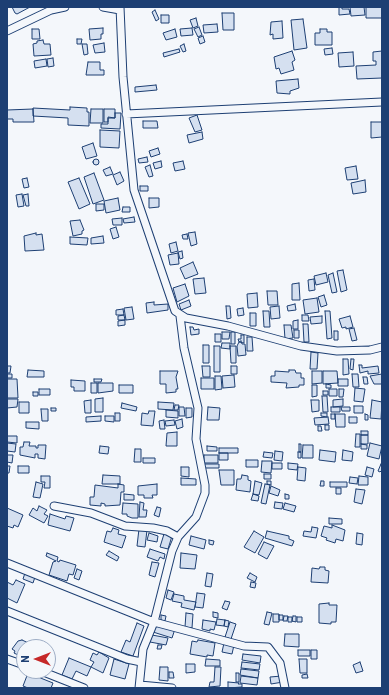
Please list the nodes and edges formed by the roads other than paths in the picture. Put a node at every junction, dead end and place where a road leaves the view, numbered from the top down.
1 (64, 7) edge
2 (103, 7) edge
3 (120, 9) edge
4 (7, 31) edge
5 (382, 102) edge
6 (126, 114) junction
7 (180, 316) junction
8 (382, 347) edge
9 (54, 506) dead end
10 (178, 537) junction
11 (7, 563) edge
12 (7, 611) edge
13 (154, 622) junction
14 (140, 662) junction
15 (56, 677) edge
16 (140, 686) edge
17 (84, 688) edge
18 (172, 688) edge
19 (285, 688) edge

1 - 4 street
2 - 3 street
3 - 6 street
5 - 6 street
6 - 7 street
7 - 8 street
7 - 10 street
9 - 10 street
10 - 13 street
11 - 13 street
12 - 14 street
13 - 14 street
13 - 19 street
14 - 16 street
15 - 17 street
16 - 18 street

